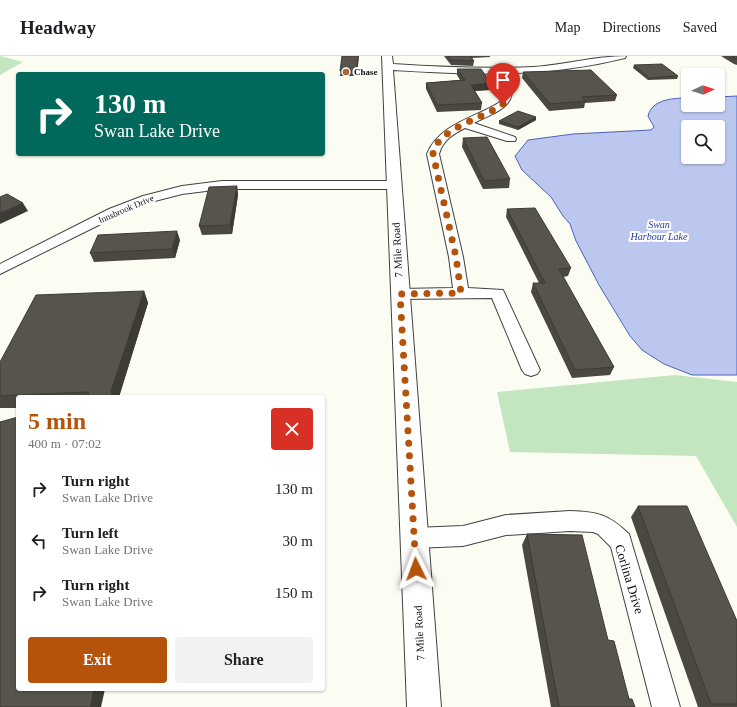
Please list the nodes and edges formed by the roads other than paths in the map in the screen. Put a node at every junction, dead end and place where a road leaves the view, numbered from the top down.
1 (621, 56) edge
2 (387, 62) edge
3 (504, 71) junction
4 (466, 124) junction
5 (511, 139) dead end
6 (394, 190) junction
7 (0, 270) edge
8 (461, 293) junction
9 (400, 294) junction
10 (532, 370) dead end
11 (414, 538) junction
12 (424, 707) edge
13 (666, 707) edge

1 - 3 street
2 - 3 street
2 - 6 street, 7 Mile Road
3 - 4 street
4 - 5 street
4 - 8 street
6 - 7 street, Innsbrook Drive
6 - 9 street, 7 Mile Road
8 - 9 street
8 - 10 street
9 - 11 street, 7 Mile Road
11 - 12 street, 7 Mile Road
11 - 13 street, Corlina Drive

